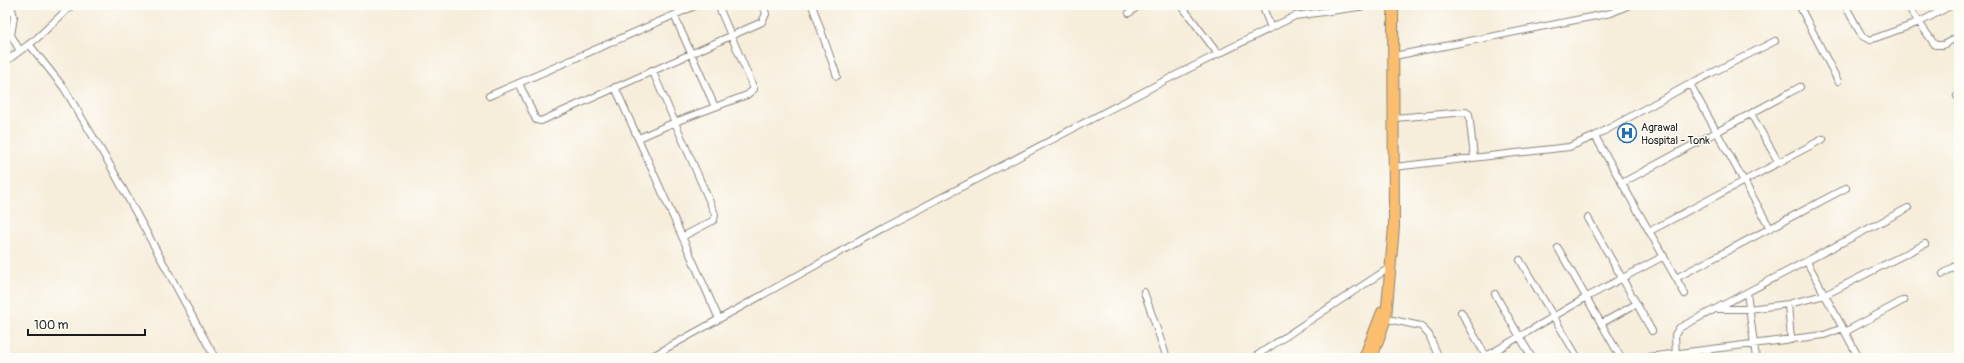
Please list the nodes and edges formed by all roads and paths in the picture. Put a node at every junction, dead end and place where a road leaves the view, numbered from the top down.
1 (11, 5) edge
2 (72, 5) edge
3 (697, 5) edge
4 (718, 5) edge
5 (764, 5) edge
6 (812, 5) edge
7 (1140, 5) edge
8 (1181, 5) edge
9 (1262, 5) edge
10 (1373, 5) edge
11 (1393, 5) edge
12 (1629, 5) edge
13 (1799, 5) edge
14 (1845, 5) edge
15 (1907, 5) edge
16 (1952, 5) edge
17 (1130, 13) dead end
18 (674, 15) junction
19 (1920, 22) junction
20 (1272, 28) junction
21 (731, 36) junction
22 (1959, 36) edge
23 (1775, 41) dead end
24 (29, 44) junction
25 (20, 51) junction
26 (692, 54) junction
27 (1218, 54) junction
28 (1394, 56) junction
29 (5, 62) edge
30 (652, 70) junction
31 (837, 76) dead end
32 (1838, 81) dead end
33 (519, 83) junction
34 (1690, 84) junction
35 (615, 87) junction
36 (1800, 87) dead end
37 (489, 96) dead end
38 (715, 107) junction
39 (1751, 114) junction
40 (1394, 118) junction
41 (675, 122) junction
42 (1716, 132) junction
43 (1595, 136) junction
44 (639, 138) junction
45 (1823, 139) dead end
46 (1474, 157) junction
47 (1779, 163) junction
48 (1394, 167) junction
49 (1622, 182) junction
50 (1744, 182) junction
51 (1846, 188) dead end
52 (1908, 208) dead end
53 (1588, 218) dead end
54 (1770, 228) junction
55 (1650, 232) junction
56 (682, 237) junction
57 (1925, 244) dead end
58 (1558, 248) dead end
59 (1664, 256) junction
60 (1520, 260) dead end
61 (1807, 262) junction
62 (1959, 263) edge
63 (1392, 266) junction
64 (1942, 274) dead end
65 (1676, 278) junction
66 (1621, 279) junction
67 (1144, 292) dead end
68 (1747, 293) junction
69 (1495, 294) dead end
70 (1684, 294) dead end
71 (1825, 295) junction
72 (1587, 297) junction
73 (1904, 300) dead end
74 (1636, 304) junction
75 (1788, 304) junction
76 (1716, 309) junction
77 (1749, 309) junction
78 (1460, 312) dead end
79 (1554, 317) junction
80 (1383, 318) junction
81 (719, 319) junction
82 (1602, 323) junction
83 (1844, 330) junction
84 (1652, 331) dead end
85 (1520, 337) junction
86 (1792, 340) junction
87 (1754, 344) junction
88 (1676, 355) edge
89 (1485, 357) edge
90 (215, 358) edge
91 (649, 358) edge
92 (1167, 358) edge
93 (1253, 358) edge
94 (1364, 358) edge
95 (1372, 358) edge
96 (1439, 358) edge
97 (1532, 358) edge
98 (1578, 358) edge
99 (1622, 358) edge
100 (1640, 358) edge
101 (1756, 358) edge
102 (1859, 358) edge

1 - 25 street
2 - 24 street
3 - 18 street
4 - 21 street
5 - 21 street
6 - 31 street
7 - 17 street
8 - 27 street
9 - 20 street
10 - 20 street
11 - 28 main road
12 - 28 street
13 - 32 street
14 - 19 street
15 - 19 street
16 - 19 street
18 - 26 street
18 - 33 street
19 - 22 street
20 - 27 street
21 - 26 street
21 - 38 street
23 - 34 street
24 - 25 street
24 - 90 street
25 - 29 street
26 - 30 street
26 - 38 street
27 - 81 street
28 - 40 main road
30 - 35 street
30 - 41 street
33 - 35 street
33 - 37 street
34 - 42 street
34 - 43 street
35 - 44 street
36 - 39 street
38 - 41 street
39 - 42 street
39 - 47 street
40 - 46 street
40 - 48 main road
41 - 44 street
41 - 56 street
42 - 49 street
42 - 50 street
43 - 46 street
43 - 49 street
44 - 56 street
45 - 47 street
46 - 48 street
47 - 50 street
48 - 63 main road
49 - 55 street
50 - 54 street
50 - 55 street
51 - 54 street
52 - 61 street
53 - 66 street
54 - 65 street
55 - 59 street
56 - 81 street
57 - 71 street
58 - 72 street
59 - 65 street
59 - 66 street
60 - 79 street
61 - 68 street
61 - 71 street
62 - 64 street
63 - 80 main road
63 - 93 street
65 - 70 street
66 - 72 street
66 - 74 street
67 - 92 street
68 - 76 street
68 - 77 street
69 - 85 street
71 - 75 street
71 - 83 street
72 - 79 street
72 - 82 street
73 - 83 street
74 - 82 street
74 - 84 street
75 - 77 street
75 - 86 street
76 - 77 street
76 - 88 street
77 - 87 street
78 - 89 street
79 - 85 street
79 - 98 street
80 - 94 main road
80 - 95 main road
80 - 96 street
81 - 91 street
82 - 99 street
83 - 86 street
83 - 102 street
85 - 89 street
85 - 97 street
86 - 87 street
87 - 88 street
87 - 101 street
88 - 100 street

